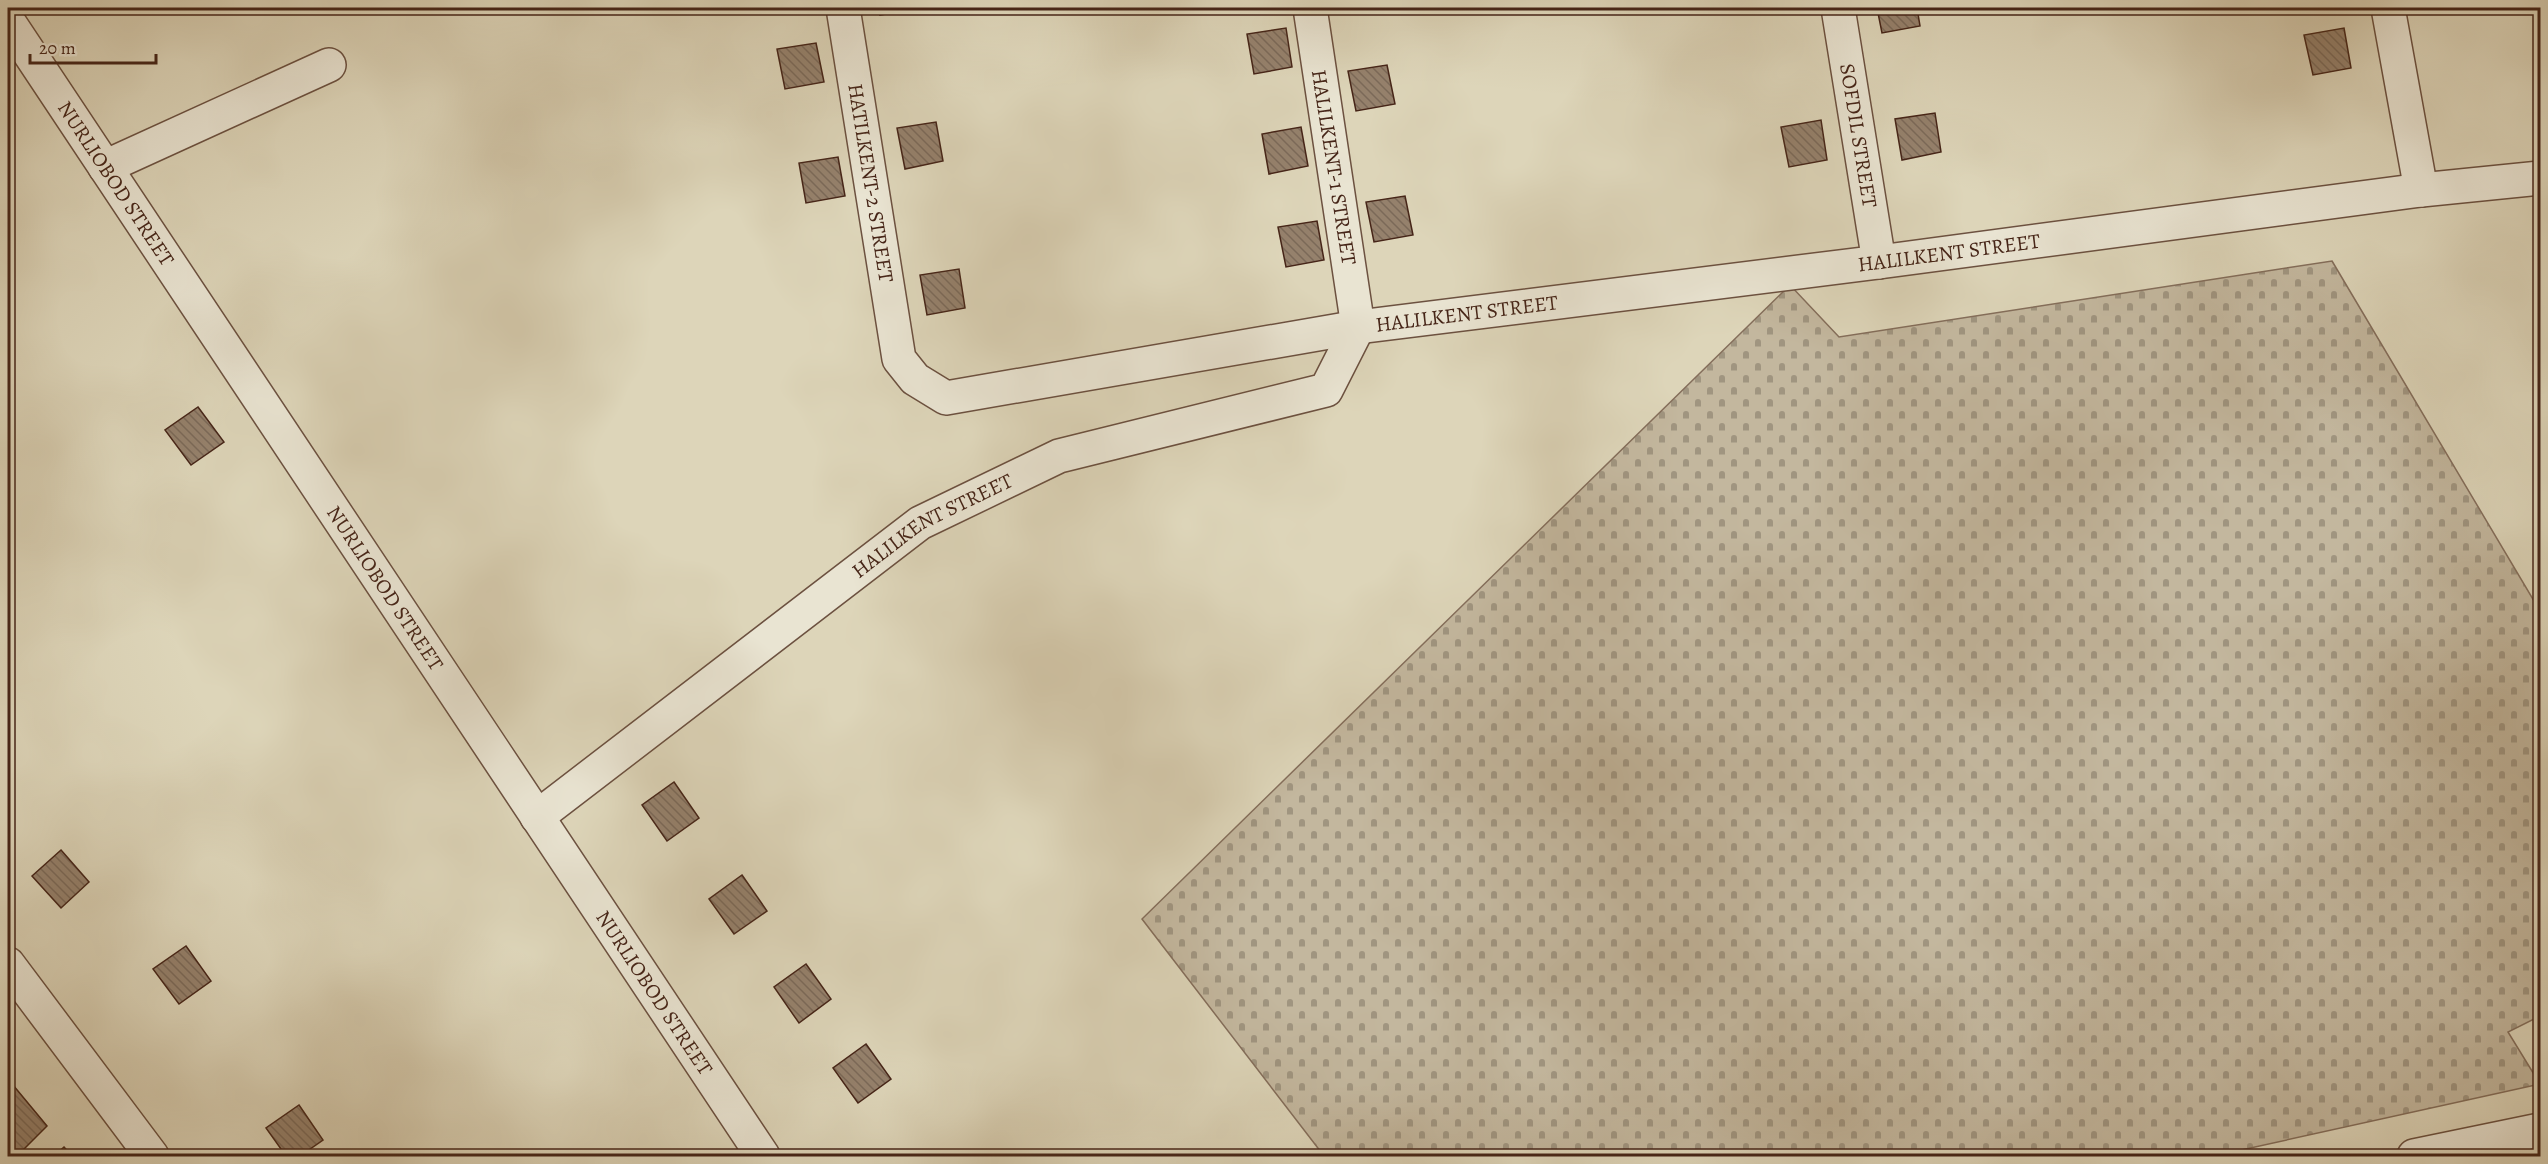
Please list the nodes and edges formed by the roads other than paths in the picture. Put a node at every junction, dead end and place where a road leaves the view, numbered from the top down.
1 (843, 8) edge
2 (1310, 8) edge
3 (1838, 8) edge
4 (2388, 8) edge
5 (8, 21) edge
6 (329, 64) dead end
7 (105, 167) junction
8 (2541, 178) edge
9 (2421, 190) junction
10 (1879, 262) junction
11 (1358, 327) junction
12 (899, 359) joint
13 (537, 817) junction
14 (8, 964) edge
15 (2533, 1140) edge
16 (152, 1156) edge
17 (763, 1156) edge
18 (2414, 1156) edge

1 - 12 street, HATILKENT-2 STREET
2 - 11 street, HALILKENT-1 STREET
3 - 10 street, SOFDIL STREET
4 - 9 street
5 - 7 street, NURLIOBOD STREET
6 - 7 street
7 - 13 street, NURLIOBOD STREET
8 - 9 street, HALILKENT STREET
9 - 10 street, HALILKENT STREET
10 - 11 street, HALILKENT STREET
11 - 12 street, HALILKENT STREET
11 - 13 street, HALILKENT STREET
13 - 17 street, NURLIOBOD STREET
14 - 16 street
15 - 18 street

